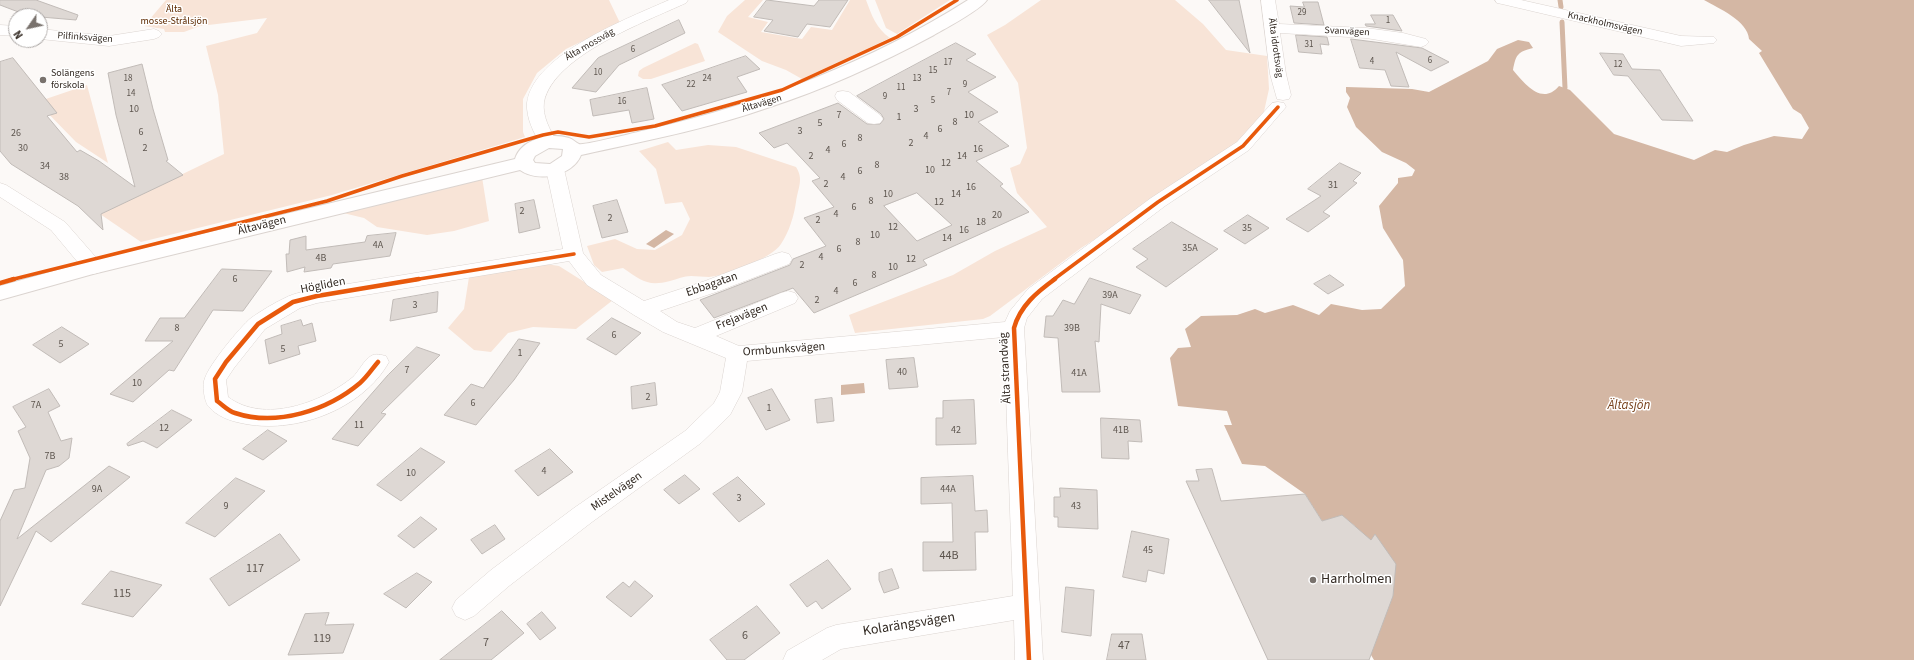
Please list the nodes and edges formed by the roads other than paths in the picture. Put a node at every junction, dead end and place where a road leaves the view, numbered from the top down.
1 (681, 0) edge
2 (978, 0) edge
3 (1268, 0) edge
4 (1502, 0) edge
5 (1273, 28) junction
6 (154, 34) dead end
7 (48, 35) edge
8 (1709, 40) dead end
9 (1421, 42) dead end
10 (843, 96) dead end
11 (1280, 101) joint
12 (874, 119) dead end
13 (548, 142) junction
14 (574, 151) junction
15 (524, 163) junction
16 (555, 169) junction
17 (0, 189) edge
18 (574, 254) junction
19 (782, 259) dead end
20 (93, 267) junction
21 (0, 293) edge
22 (788, 298) dead end
23 (641, 310) junction
24 (1014, 328) junction
25 (696, 336) junction
26 (737, 354) junction
27 (378, 362) dead end
28 (1027, 606) junction
29 (465, 608) dead end
30 (797, 660) edge
31 (1029, 660) edge

1 - 13 street, Älta mossväg
2 - 14 main road, Ältavägen
3 - 5 street, Älta idrottsväg
4 - 8 street, Knackholmsvägen
5 - 9 street, Svanvägen
5 - 11 street, Älta idrottsväg
6 - 7 street, Pilfinksvägen
10 - 12 street
11 - 24 street, Älta strandväg
13 - 14 main road
13 - 15 main road
14 - 16 main road
15 - 16 main road
15 - 20 main road, Ältavägen
16 - 18 street, Ormbunksvägen
17 - 20 street
18 - 23 street, Ormbunksvägen
18 - 27 street, Högliden
19 - 23 street, Ebbagatan
20 - 21 main road, Ältavägen
22 - 25 street, Frejavägen
23 - 25 street, Ormbunksvägen
24 - 26 street, Ormbunksvägen
24 - 28 street, Älta strandväg
25 - 26 street, Ormbunksvägen
26 - 29 street, Mistelvägen
28 - 30 street, Kolarängsvägen
28 - 31 street, Älta strandväg

